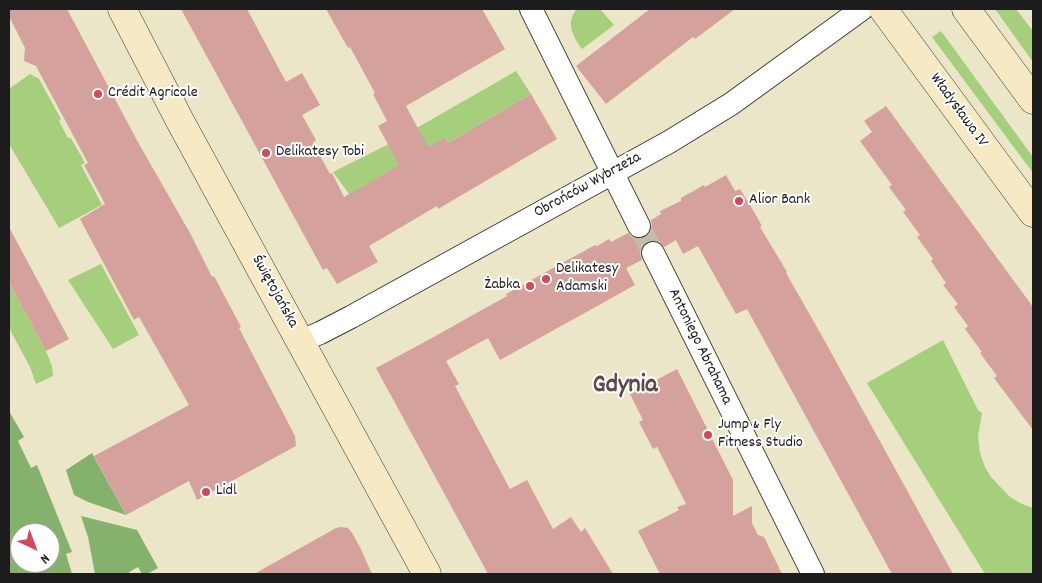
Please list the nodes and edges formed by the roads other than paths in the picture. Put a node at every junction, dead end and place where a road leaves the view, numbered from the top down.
1 (122, 9) edge
2 (531, 9) edge
3 (862, 9) edge
4 (883, 9) edge
5 (966, 9) edge
6 (1033, 100) edge
7 (612, 173) junction
8 (1033, 214) edge
9 (640, 226) tunnel mouth
10 (653, 253) tunnel mouth
11 (301, 341) junction
12 (427, 574) edge
13 (812, 574) edge

1 - 11 street, Świętojańska
2 - 7 street
3 - 7 street, Obrońców Wybrzeża
4 - 8 street, Władysława IV
5 - 6 street
7 - 9 street
7 - 11 street, Obrońców Wybrzeża
10 - 13 street, Antoniego Abrahama
11 - 12 street, Świętojańska

